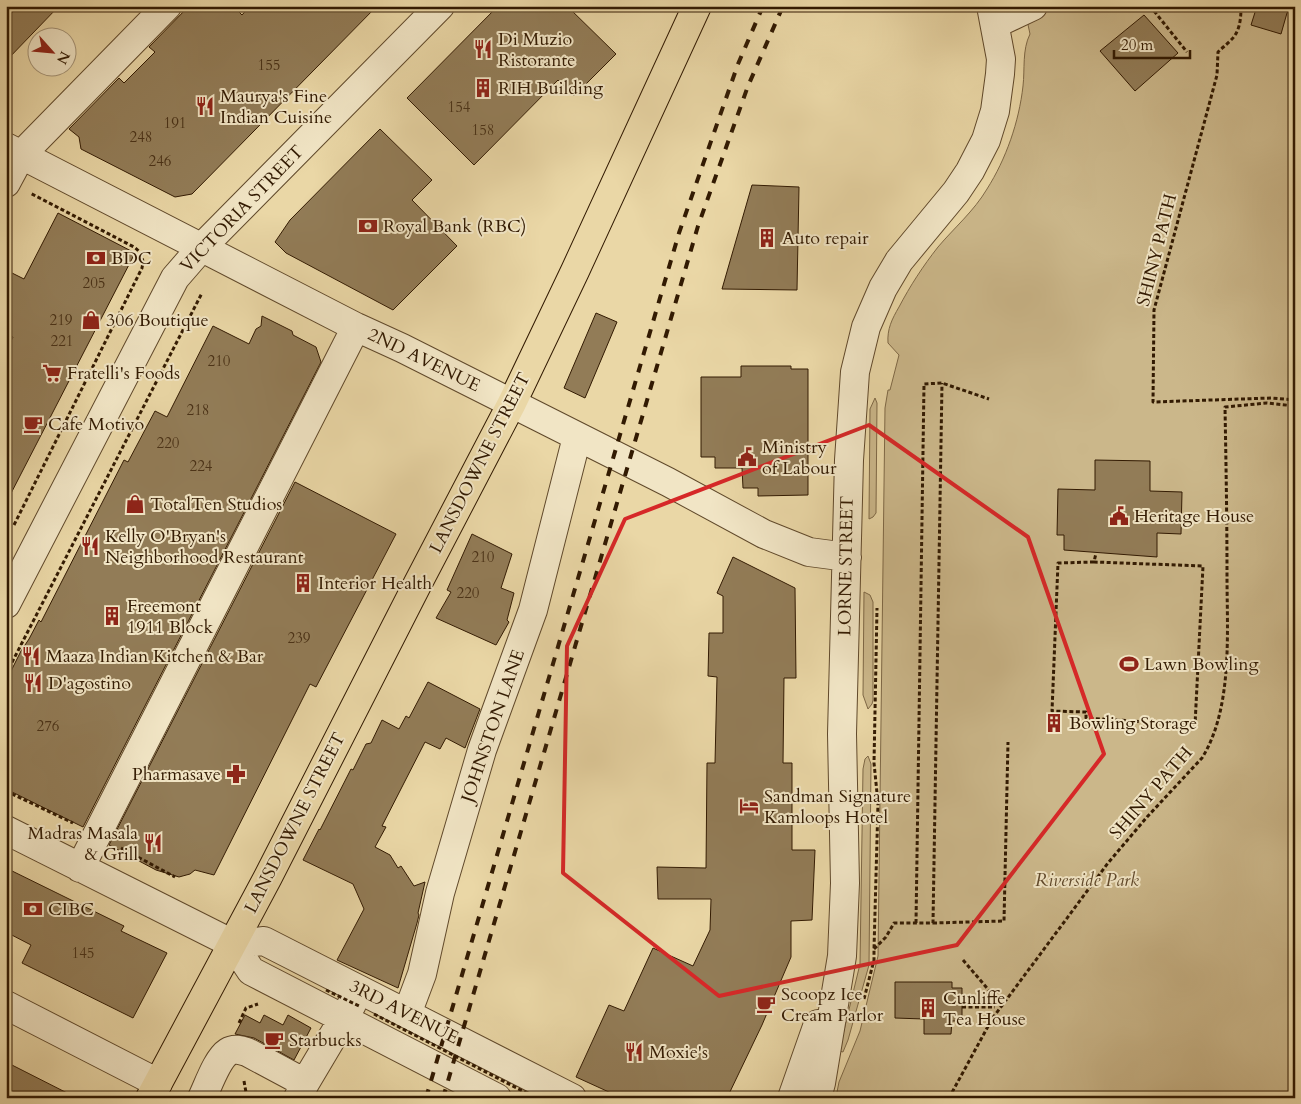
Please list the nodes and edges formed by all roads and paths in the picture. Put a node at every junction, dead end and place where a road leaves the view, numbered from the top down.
1 (168, 6) edge
2 (440, 6) edge
3 (697, 6) edge
4 (1033, 6) edge
5 (1150, 6) edge
6 (1241, 6) edge
7 (993, 15) edge
8 (1187, 52) dead end
9 (14, 151) edge
10 (15, 187) edge
11 (201, 248) junction
12 (148, 255) dead end
13 (143, 258) junction
14 (202, 293) dead end
15 (356, 327) junction
16 (942, 383) junction
17 (989, 398) dead end
18 (1295, 400) edge
19 (512, 404) junction
20 (1295, 406) edge
21 (577, 437) junction
22 (10, 533) dead end
23 (1096, 553) dead end
24 (847, 557) junction
25 (1094, 562) junction
26 (6, 604) edge
27 (6, 674) edge
28 (1008, 742) dead end
29 (6, 830) edge
30 (80, 868) junction
31 (916, 923) junction
32 (933, 923) junction
33 (233, 944) junction
34 (874, 949) dead end
35 (842, 956) junction
36 (963, 960) dead end
37 (326, 990) dead end
38 (999, 1002) dead end
39 (6, 1005) edge
40 (355, 1005) junction
41 (962, 1007) dead end
42 (995, 1007) dead end
43 (374, 1014) dead end
44 (406, 1014) junction
45 (154, 1090) edge
46 (302, 1090) edge
47 (202, 1098) edge
48 (497, 1098) edge
49 (536, 1098) edge
50 (572, 1098) edge
51 (792, 1098) edge
52 (817, 1098) edge
53 (949, 1098) edge

1 - 9 street
2 - 11 street, VICTORIA STREET
3 - 19 main road, LANSDOWNE STREET
4 - 7 street
5 - 8 path
6 - 18 path, SHINY PATH
7 - 24 street, LORNE STREET
9 - 10 street
9 - 11 street, 2ND AVENUE
10 - 13 path
11 - 15 street, 2ND AVENUE
11 - 26 street, VICTORIA STREET
12 - 13 path
13 - 22 path
14 - 27 path
15 - 19 street, 2ND AVENUE
15 - 30 street
16 - 17 path
16 - 31 path
16 - 32 path
19 - 21 street, 2ND AVENUE
19 - 33 main road, LANSDOWNE STREET
20 - 53 path, SHINY PATH
21 - 24 street, 2ND AVENUE
21 - 44 street, JOHNSTON LANE
23 - 25 path
24 - 35 street, LORNE STREET
25 - 25 path
28 - 32 path
29 - 30 street, 3RD AVENUE
30 - 33 street, 3RD AVENUE
31 - 32 path
31 - 34 path
33 - 40 street, 3RD AVENUE
33 - 45 main road, LANSDOWNE STREET
35 - 51 street, LORNE STREET
35 - 52 street, LORNE STREET
36 - 38 path
37 - 40 path, bridge
39 - 45 street
40 - 44 street, 3RD AVENUE
40 - 46 street
40 - 48 street, 3RD AVENUE
41 - 42 path
43 - 49 path, bridge
44 - 50 street, 3RD AVENUE
46 - 47 street

